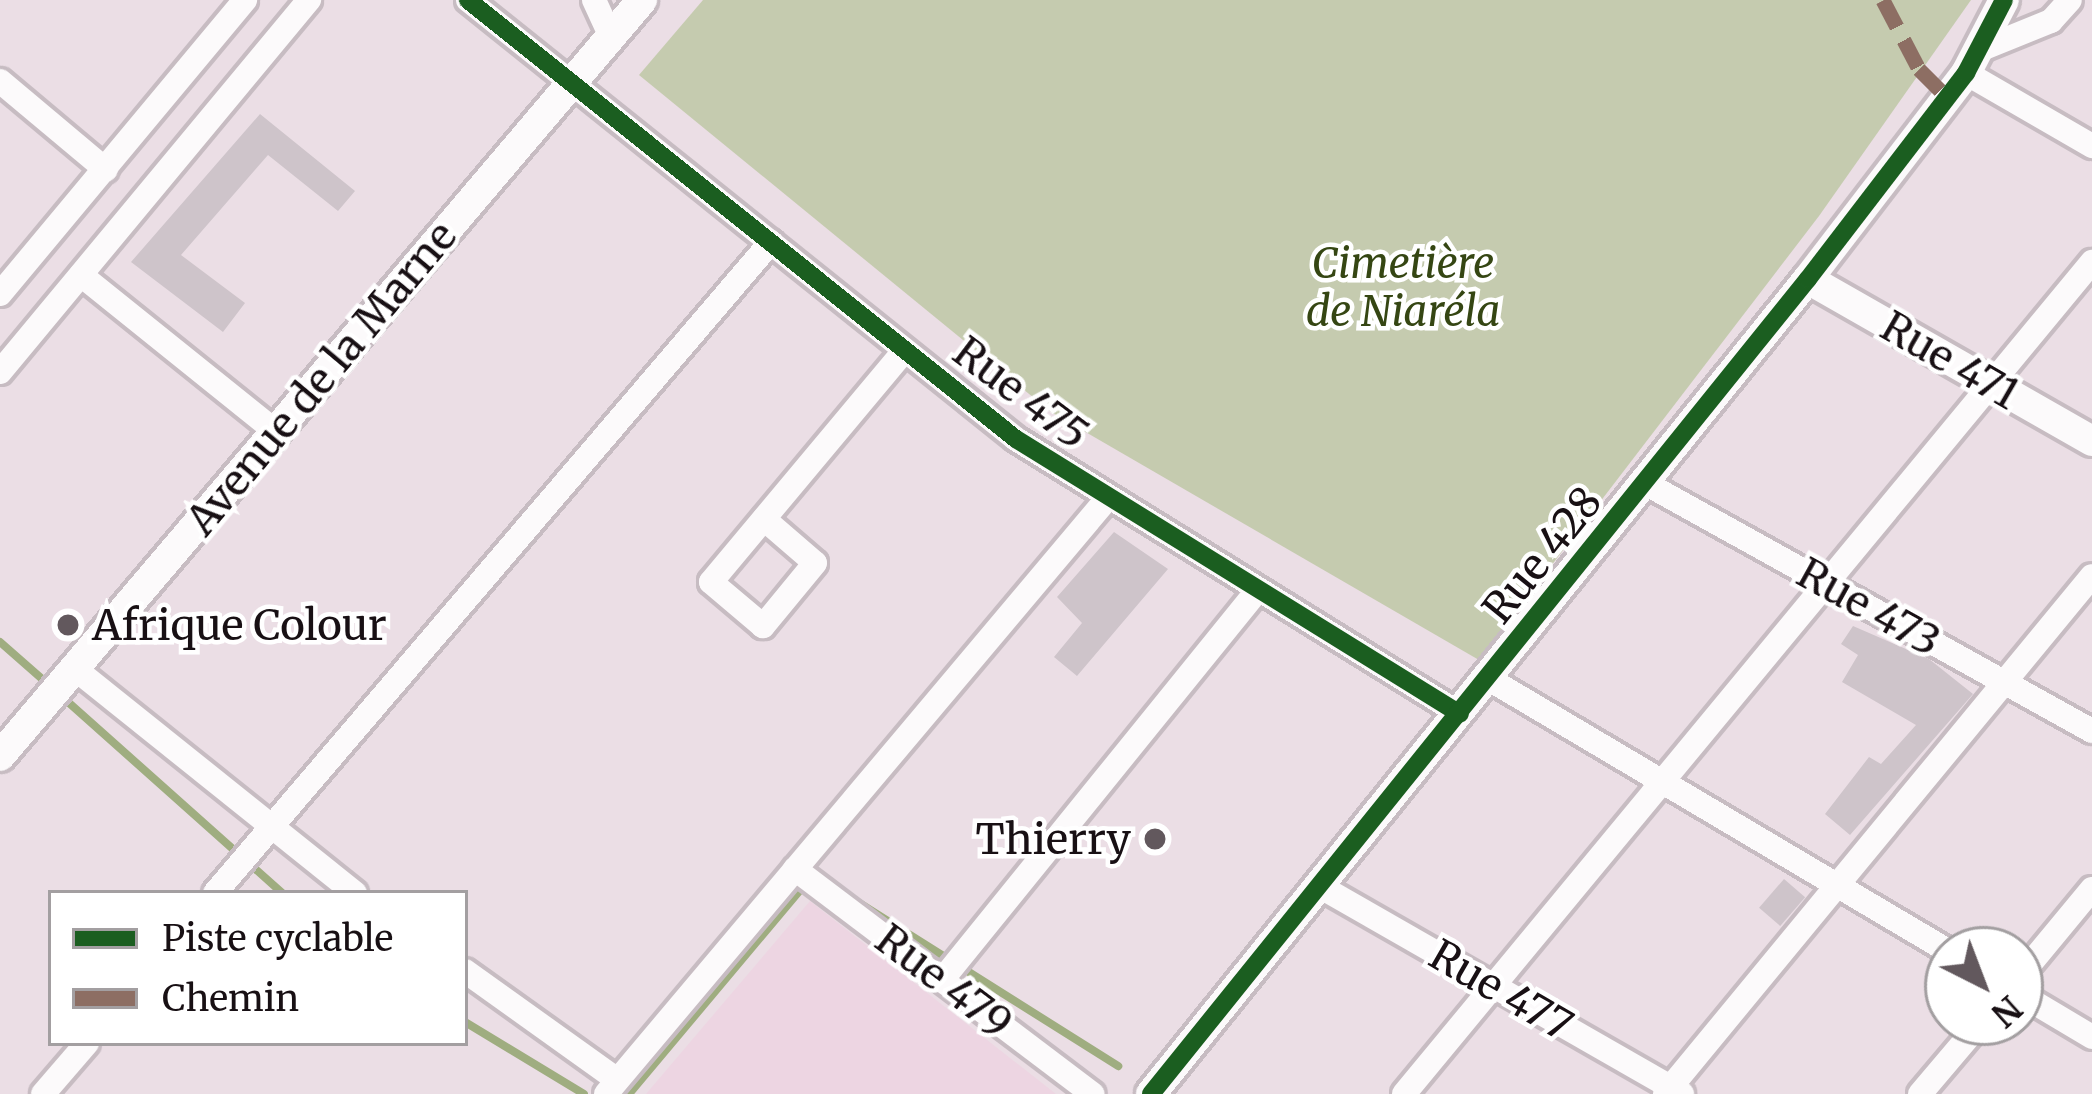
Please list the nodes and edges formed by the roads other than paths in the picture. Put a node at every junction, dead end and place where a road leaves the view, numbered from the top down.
1 (245, 0) edge
2 (309, 0) edge
3 (468, 0) edge
4 (594, 0) edge
5 (642, 0) edge
6 (2004, 0) edge
7 (2070, 0) edge
8 (611, 37) junction
9 (1972, 62) junction
10 (0, 81) edge
11 (572, 82) junction
12 (2092, 146) edge
13 (106, 170) junction
14 (771, 242) junction
15 (2092, 262) edge
16 (81, 275) junction
17 (1808, 279) junction
18 (0, 294) edge
19 (905, 350) junction
20 (0, 372) edge
21 (1992, 384) junction
22 (276, 432) junction
23 (2092, 441) edge
24 (1645, 483) junction
25 (1106, 500) junction
26 (764, 519) dead end
27 (2092, 576) edge
28 (1827, 585) junction
29 (1257, 591) junction
30 (74, 668) junction
31 (1489, 679) junction
32 (2005, 683) junction
33 (1460, 714) junction
34 (2092, 731) edge
35 (0, 756) edge
36 (1662, 782) junction
37 (268, 830) junction
38 (795, 869) junction
39 (1322, 886) junction
40 (1838, 886) junction
41 (218, 890) edge
42 (352, 890) edge
43 (2092, 890) edge
44 (1924, 937) edge
45 (2044, 947) edge
46 (468, 973) edge
47 (942, 980) junction
48 (1493, 986) junction
49 (2044, 1008) edge
50 (2092, 1037) edge
51 (84, 1046) edge
52 (1961, 1046) edge
53 (612, 1087) edge
54 (1672, 1092) edge
55 (43, 1094) edge
56 (1092, 1094) edge
57 (1151, 1094) edge
58 (1404, 1094) edge
59 (1920, 1094) edge

1 - 13 street
2 - 16 street
3 - 11 street, Rue 475
4 - 8 street
5 - 8 street, Avenue de la Marne
6 - 9 street, Rue 428
7 - 9 street
8 - 11 street, Avenue de la Marne
9 - 12 street
9 - 17 street, Rue 428
10 - 13 street
11 - 14 street, Rue 475
11 - 22 street, Avenue de la Marne
13 - 18 street
14 - 19 street, Rue 475
14 - 37 street
15 - 21 street
16 - 20 street
16 - 22 street
17 - 21 street, Rue 471
17 - 24 street, Rue 428
19 - 25 street, Rue 475
19 - 26 street
21 - 23 street, Rue 471
21 - 28 street
22 - 30 street, Avenue de la Marne
24 - 28 street, Rue 473
24 - 31 street, Rue 428
25 - 29 street, Rue 475
25 - 38 street
27 - 32 street
28 - 32 street, Rue 473
28 - 36 street
29 - 33 street, Rue 475
29 - 47 street
30 - 35 street, Avenue de la Marne
30 - 37 street
31 - 33 street, Rue 428
31 - 36 street
32 - 34 street, Rue 473
32 - 40 street
33 - 39 street, Rue 428
36 - 40 street
36 - 48 street
37 - 41 street
37 - 42 street
38 - 47 street, Rue 479
38 - 53 street
39 - 48 street, Rue 477
39 - 57 street, Rue 428
40 - 44 street
40 - 54 street
43 - 45 street
46 - 53 street
47 - 56 street, Rue 479
48 - 54 street, Rue 477
48 - 58 street
49 - 50 street
51 - 55 street
52 - 59 street

